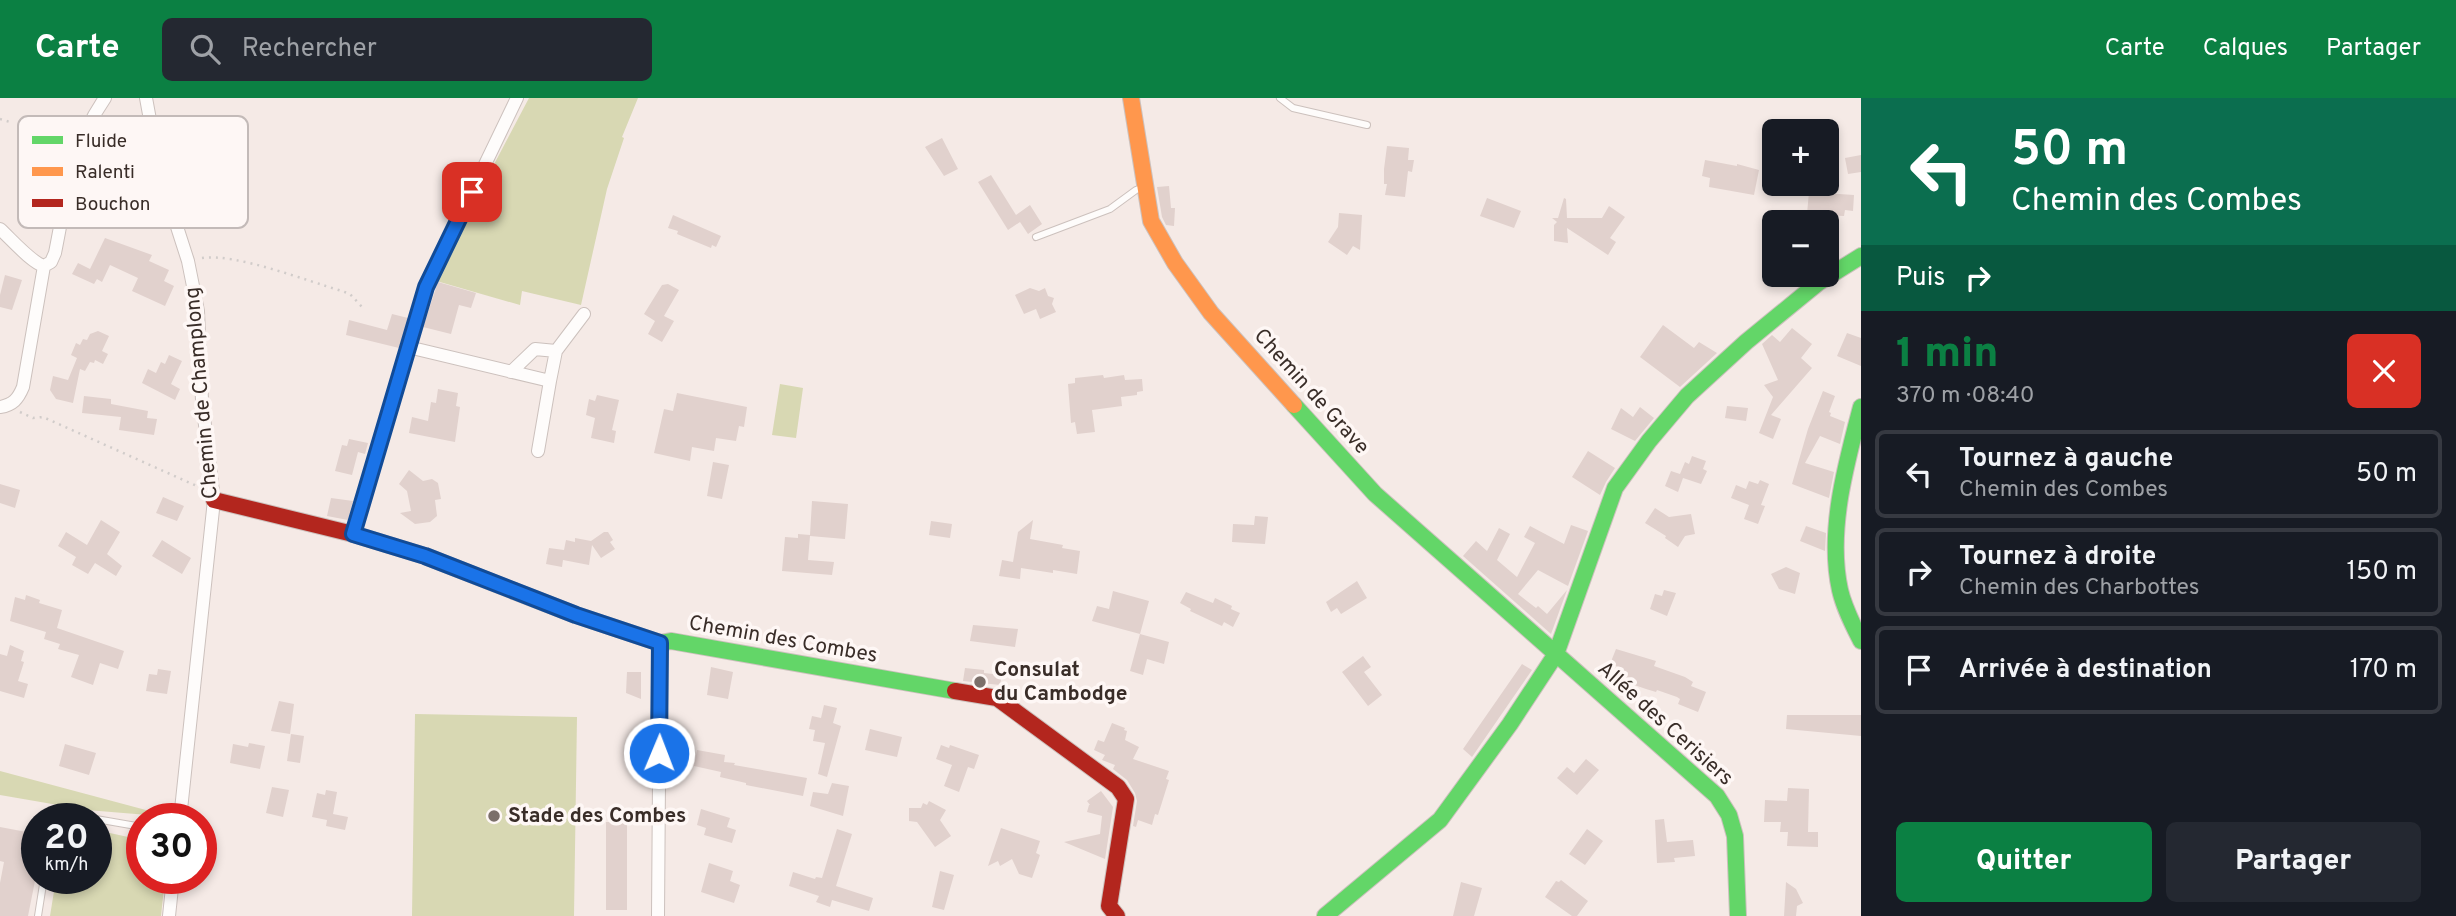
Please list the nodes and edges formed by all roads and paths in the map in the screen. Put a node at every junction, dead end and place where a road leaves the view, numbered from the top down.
1 (104, 98) edge
2 (146, 98) edge
3 (517, 98) edge
4 (1131, 98) edge
5 (1280, 98) edge
6 (93, 116) edge
7 (149, 116) edge
8 (0, 120) edge
9 (12, 123) dead end
10 (1367, 125) dead end
11 (1144, 187) junction
12 (60, 228) edge
13 (177, 228) edge
14 (0, 229) edge
15 (1036, 237) dead end
16 (1861, 256) edge
17 (188, 261) junction
18 (44, 266) junction
19 (363, 308) dead end
20 (584, 314) dead end
21 (408, 347) junction
22 (556, 351) junction
23 (511, 372) junction
24 (550, 381) junction
25 (13, 403) junction
26 (0, 407) edge
27 (1861, 407) edge
28 (1856, 444) edge
29 (538, 451) dead end
30 (213, 496) junction
31 (353, 534) junction
32 (1861, 640) edge
33 (660, 643) junction
34 (1556, 654) junction
35 (182, 803) edge
36 (41, 894) edge
37 (171, 894) edge
38 (38, 916) edge
39 (169, 916) edge
40 (658, 916) edge
41 (1117, 916) edge
42 (1325, 916) edge
43 (1738, 916) edge

1 - 6 street
2 - 7 street, Chemin de Champlong
3 - 21 street
4 - 11 street, Chemin de Grave
5 - 10 lane
8 - 9 path
11 - 15 lane
11 - 34 street, Chemin de Grave
12 - 18 street
13 - 17 street, Chemin de Champlong
14 - 18 street
16 - 34 street
17 - 19 path
17 - 30 street, Chemin de Champlong
18 - 25 street
20 - 22 street
21 - 23 street
21 - 31 street
22 - 23 street
22 - 24 street
23 - 24 street
24 - 29 street
25 - 26 street
25 - 30 path
27 - 28 street
28 - 32 street
30 - 31 street, Chemin des Combes
30 - 35 street, Chemin de Champlong
31 - 33 street, Chemin des Combes
33 - 40 street
33 - 41 street, Chemin des Combes
34 - 42 street
34 - 43 street, Allée des Cerisiers
36 - 38 lane
37 - 39 street

